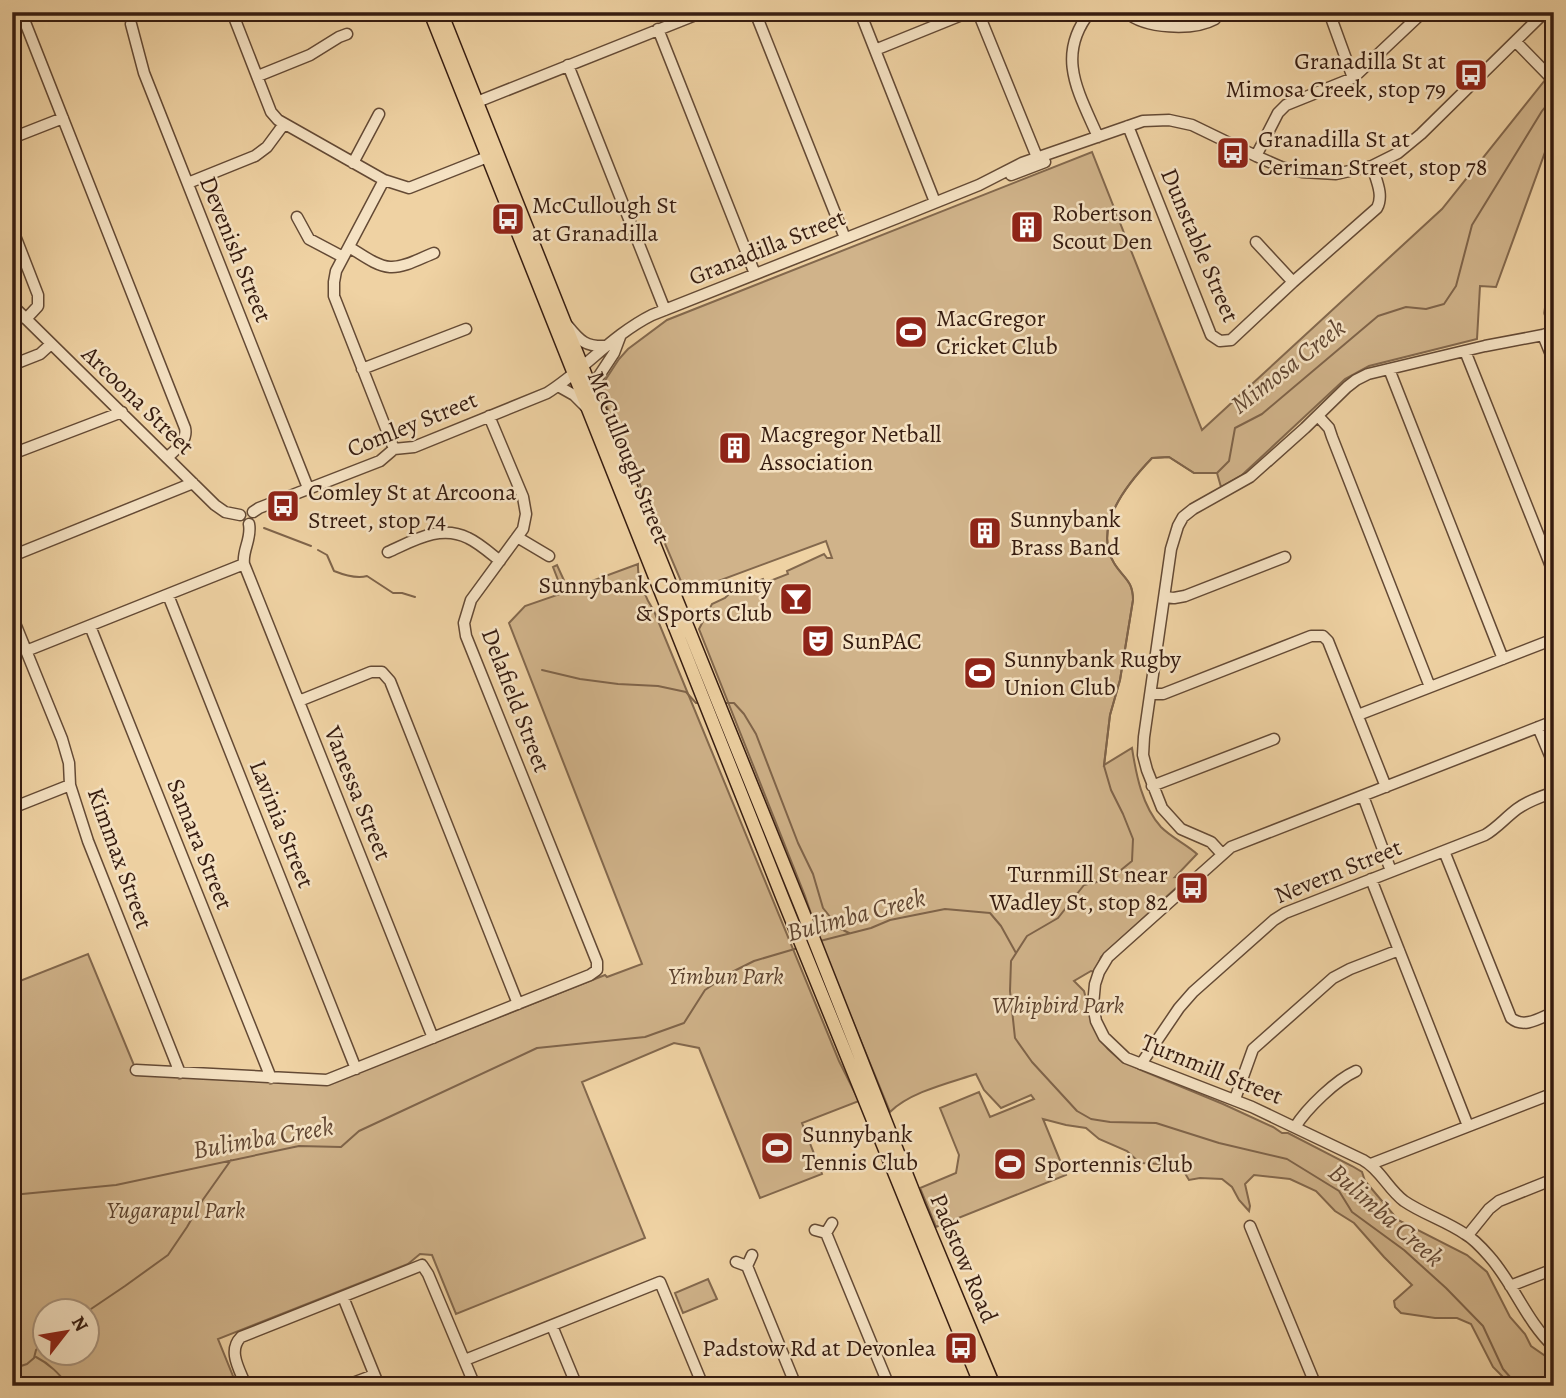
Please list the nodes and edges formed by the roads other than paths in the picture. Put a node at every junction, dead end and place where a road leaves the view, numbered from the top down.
1 (21, 12) edge
2 (232, 12) edge
3 (430, 12) edge
4 (441, 12) edge
5 (702, 12) edge
6 (755, 12) edge
7 (860, 12) edge
8 (969, 12) edge
9 (978, 12) edge
10 (1090, 12) edge
11 (1126, 12) edge
12 (1329, 12) edge
13 (1423, 12) edge
14 (1545, 12) edge
15 (1534, 17) edge
16 (1216, 19) dead end
17 (131, 24) dead end
18 (658, 30) junction
19 (347, 34) dead end
20 (1516, 42) junction
21 (875, 50) junction
22 (568, 65) junction
23 (258, 76) junction
24 (1353, 78) junction
25 (1554, 81) edge
26 (477, 102) junction
27 (379, 114) dead end
28 (63, 118) junction
29 (284, 124) junction
30 (1128, 126) junction
31 (12, 138) edge
32 (1095, 139) junction
33 (493, 155) junction
34 (1256, 156) junction
35 (1038, 161) junction
36 (353, 163) junction
37 (1372, 166) junction
38 (384, 180) junction
39 (188, 183) junction
40 (935, 202) junction
41 (297, 217) dead end
42 (12, 228) edge
43 (845, 238) junction
44 (1256, 242) dead end
45 (346, 252) junction
46 (434, 253) dead end
47 (1554, 273) edge
48 (755, 274) junction
49 (1293, 282) junction
50 (12, 305) edge
51 (665, 310) junction
52 (26, 319) junction
53 (564, 322) junction
54 (466, 329) dead end
55 (1550, 331) edge
56 (621, 334) junction
57 (51, 344) junction
58 (606, 346) junction
59 (1465, 351) junction
60 (1554, 362) edge
61 (12, 365) edge
62 (362, 369) junction
63 (1389, 369) junction
64 (577, 370) junction
65 (558, 386) junction
66 (591, 388) junction
67 (587, 408) junction
68 (122, 412) junction
69 (489, 416) junction
70 (1318, 416) junction
71 (394, 449) junction
72 (12, 454) edge
73 (168, 457) junction
74 (193, 483) junction
75 (308, 488) junction
76 (253, 512) junction
77 (240, 515) junction
78 (249, 524) junction
79 (517, 537) junction
80 (388, 552) dead end
81 (12, 556) edge
82 (549, 556) dead end
83 (1285, 558) dead end
84 (500, 561) junction
85 (244, 564) junction
86 (1554, 574) edge
87 (168, 596) junction
88 (1165, 597) junction
89 (12, 616) edge
90 (90, 626) junction
91 (1554, 639) edge
92 (26, 651) junction
93 (1503, 659) junction
94 (1430, 687) junction
95 (1151, 694) junction
96 (299, 701) junction
97 (1358, 715) junction
98 (1554, 721) edge
99 (1538, 727) junction
100 (1274, 739) dead end
101 (1554, 765) edge
102 (70, 785) junction
103 (1152, 786) junction
104 (1386, 787) junction
105 (1554, 792) edge
106 (1363, 796) junction
107 (12, 807) edge
108 (1444, 851) junction
109 (1222, 854) junction
110 (1391, 871) junction
111 (1371, 879) junction
112 (797, 914) junction
113 (1399, 950) junction
114 (817, 966) junction
115 (518, 1004) junction
116 (1554, 1013) edge
117 (433, 1038) junction
118 (1141, 1064) junction
119 (356, 1069) junction
120 (136, 1070) dead end
121 (1356, 1071) dead end
122 (180, 1073) junction
123 (271, 1079) junction
124 (1554, 1093) edge
125 (1235, 1099) junction
126 (1468, 1126) junction
127 (1295, 1127) junction
128 (1371, 1164) junction
129 (1554, 1179) edge
130 (1250, 1226) dead end
131 (825, 1229) dead end
132 (1468, 1235) junction
133 (752, 1255) dead end
134 (1554, 1269) edge
135 (1510, 1286) junction
136 (343, 1297) junction
137 (552, 1326) junction
138 (1554, 1347) edge
139 (465, 1360) junction
140 (376, 1380) edge
141 (350, 1384) edge
142 (246, 1386) edge
143 (475, 1386) edge
144 (578, 1386) edge
145 (703, 1386) edge
146 (796, 1386) edge
147 (889, 1386) edge
148 (981, 1386) edge
149 (994, 1386) edge
150 (1316, 1386) edge

1 - 28 street
2 - 23 street
3 - 33 main road, McCullough Street
4 - 26 main road, McCullough Street
5 - 18 street
6 - 43 street
7 - 21 street
8 - 21 street
9 - 35 street
10 - 32 street
11 - 16 street
12 - 24 street
13 - 24 street
14 - 15 street, Granadilla Street
15 - 20 street, Granadilla Street
17 - 39 street, Devenish Street
18 - 22 street
18 - 48 street
19 - 23 street
20 - 25 street
20 - 37 street, Granadilla Street
21 - 40 street
22 - 26 street
22 - 51 street
23 - 29 street
24 - 34 street
26 - 33 main road, McCullough Street
27 - 36 street
28 - 31 street
28 - 73 street
29 - 36 street
29 - 39 street
30 - 32 street, Granadilla Street
30 - 34 street, Granadilla Street
30 - 49 street, Dunstable Street
32 - 35 street, Granadilla Street
33 - 38 street
33 - 53 main road, McCullough Street
33 - 64 main road, McCullough Street
34 - 37 street, Granadilla Street
35 - 40 street, Granadilla Street
36 - 38 street
37 - 49 street, Dunstable Street
38 - 45 street
39 - 75 street, Devenish Street
40 - 43 street, Granadilla Street
41 - 45 street
42 - 52 street
43 - 48 street, Granadilla Street
44 - 49 street
45 - 46 street
45 - 62 street
47 - 55 street
48 - 51 street, Granadilla Street
50 - 52 street, Arcoona Street
51 - 56 street, Granadilla Street
52 - 57 street, Arcoona Street
53 - 58 street
53 - 64 main road, McCullough Street
54 - 62 street
55 - 59 street
55 - 60 street
56 - 58 street, Granadilla Street
56 - 66 street
57 - 61 street
57 - 68 street, Arcoona Street
58 - 64 street, Granadilla Street
59 - 63 street
59 - 86 street
62 - 71 street
63 - 70 street
63 - 93 street
64 - 65 street, Comley Street
64 - 66 main road, McCullough Street
64 - 67 main road, McCullough Street
65 - 67 street
65 - 69 street, Comley Street
66 - 112 main road, McCullough Street
67 - 112 main road, McCullough Street
68 - 72 street
68 - 73 street, Arcoona Street
69 - 71 street, Comley Street
69 - 79 street, Delafield Street
70 - 88 street
70 - 94 street
71 - 75 street, Comley Street
73 - 74 street, Arcoona Street
74 - 77 street, Arcoona Street
74 - 81 street
75 - 76 street, Comley Street
76 - 77 street
76 - 78 street
77 - 78 street
78 - 85 street
79 - 82 street
79 - 84 street, Delafield Street
80 - 84 street
83 - 88 street
84 - 115 street, Delafield Street
85 - 87 street
85 - 96 street, Vanessa Street
87 - 90 street
87 - 119 street, Lavinia Street
88 - 95 street
89 - 92 street, Kimmax Street
90 - 92 street
90 - 123 street, Samara Street
91 - 93 street
92 - 102 street, Kimmax Street
93 - 94 street
94 - 97 street
95 - 97 street
95 - 103 street
96 - 115 street
96 - 117 street, Vanessa Street
97 - 104 street
98 - 99 street, Turnmill Street
99 - 101 street
99 - 104 street, Turnmill Street
100 - 103 street
102 - 107 street
102 - 122 street, Kimmax Street
103 - 109 street
104 - 106 street, Turnmill Street
105 - 108 street, Nevern Street
106 - 109 street, Turnmill Street
106 - 110 street
108 - 110 street, Nevern Street
108 - 116 street
109 - 118 street, Turnmill Street
110 - 111 street, Nevern Street
111 - 113 street
111 - 118 street, Nevern Street
112 - 114 main road, Padstow Road
113 - 125 street
113 - 126 street
114 - 148 main road, Padstow Road
114 - 149 main road, Padstow Road
115 - 117 street
117 - 119 street
118 - 125 street, Turnmill Street
119 - 123 street
120 - 122 street
121 - 127 street
122 - 123 street
124 - 126 street
125 - 127 street, Turnmill Street
126 - 128 street
127 - 128 street, Turnmill Street
128 - 132 street
129 - 132 street
130 - 150 street
131 - 147 street
132 - 135 street
133 - 146 street
134 - 135 street
135 - 138 street
136 - 139 street
136 - 140 street
136 - 142 street
137 - 139 street
137 - 144 street
137 - 145 street
139 - 143 street
140 - 141 street

